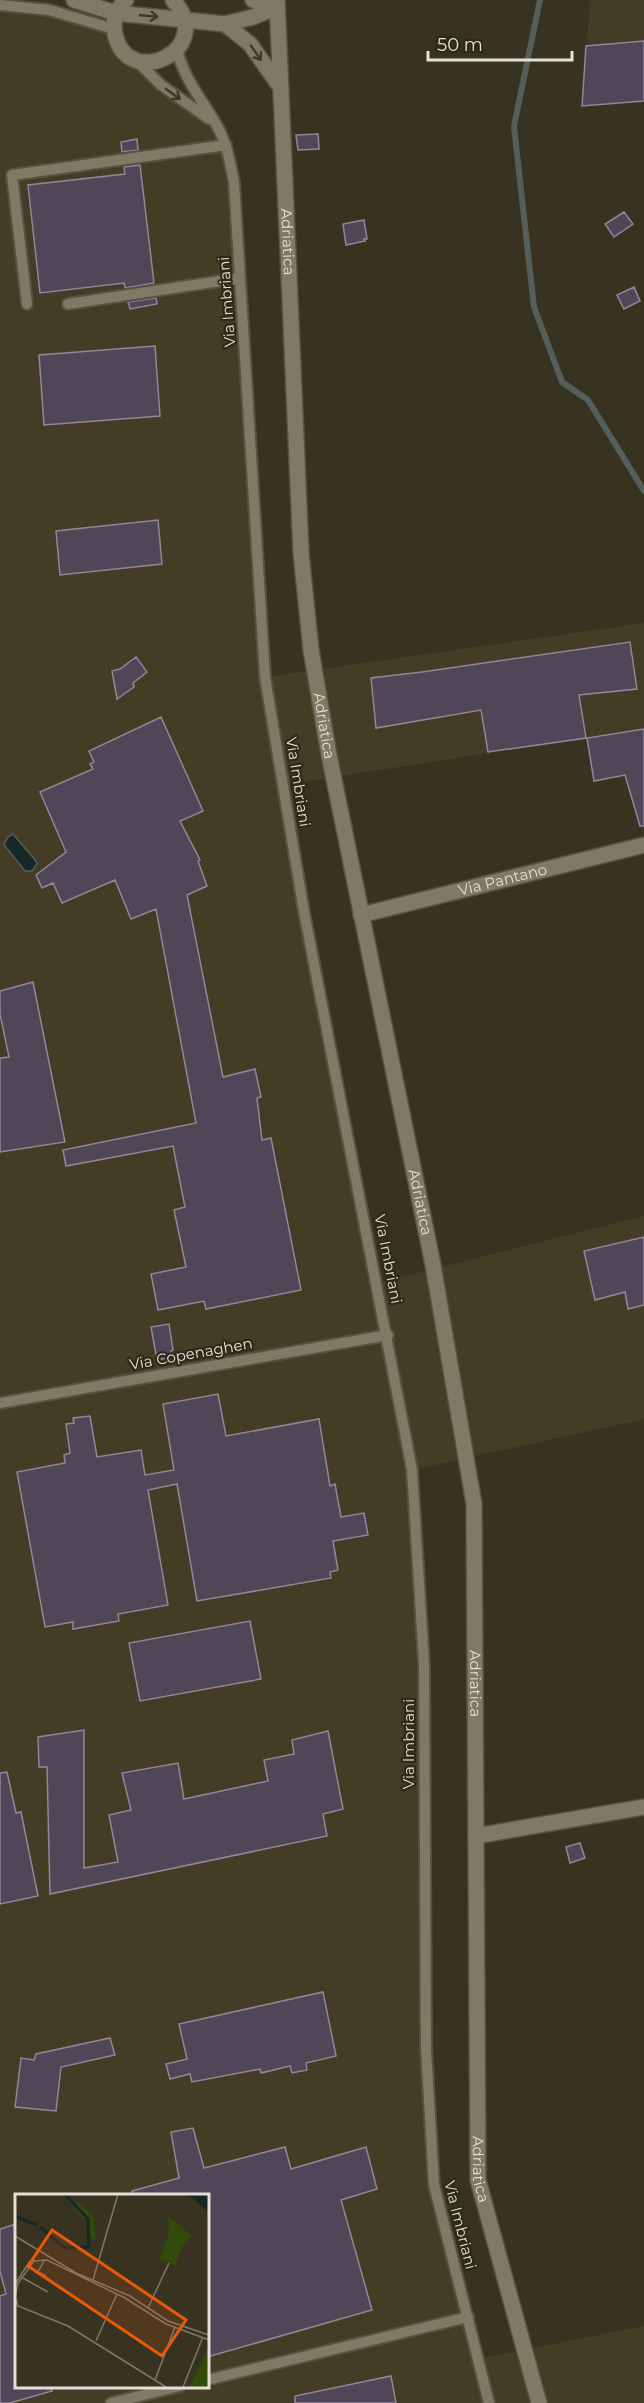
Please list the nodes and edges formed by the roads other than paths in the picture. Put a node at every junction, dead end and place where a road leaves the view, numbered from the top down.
1 (74, 0) edge
2 (126, 0) edge
3 (173, 0) edge
4 (253, 0) edge
5 (277, 3) edge
6 (0, 5) edge
7 (116, 13) junction
8 (184, 19) junction
9 (225, 24) junction
10 (114, 29) junction
11 (177, 50) junction
12 (134, 59) junction
13 (281, 88) junction
14 (216, 125) junction
15 (226, 145) junction
16 (240, 278) junction
17 (27, 304) dead end
18 (68, 304) dead end
19 (644, 845) edge
20 (361, 915) junction
21 (388, 1335) junction
22 (0, 1403) edge
23 (644, 1807) edge
24 (476, 1836) junction
25 (468, 2317) junction
26 (208, 2380) edge
27 (172, 2388) edge
28 (111, 2403) edge
29 (489, 2403) edge
30 (539, 2403) edge

1 - 7 main road
2 - 7 main road
3 - 8 main road
4 - 5 main road
5 - 9 main road
5 - 13 main road, Adriatica
6 - 10 lane
7 -> 8 main road
7 - 10 main road
8 - 9 main road
8 - 11 main road
9 -> 13 main road
10 - 12 main road
11 - 12 main road
11 - 14 lane, Via Imbriani
12 -> 14 lane
13 - 20 main road, Adriatica
14 - 15 lane, Via Imbriani
15 - 16 lane, Via Imbriani
15 - 17 lane
16 - 18 lane
16 - 21 lane, Via Imbriani
19 - 20 main road, Via Pantano
20 - 24 main road, Adriatica
21 - 22 lane, Via Copenaghen
21 - 25 lane, Via Imbriani
23 - 24 main road
24 - 30 main road, Adriatica
25 - 26 lane
25 - 29 lane, Via Imbriani
27 - 28 lane

